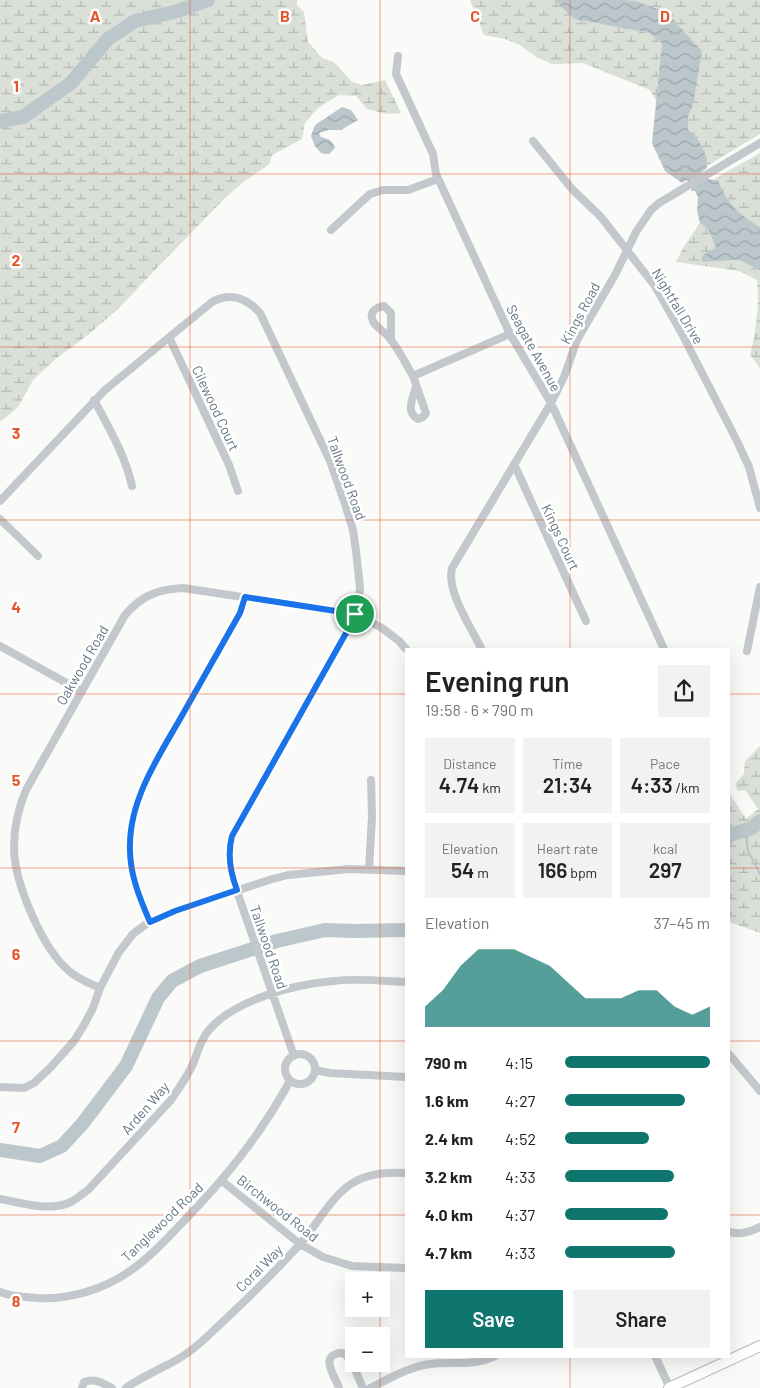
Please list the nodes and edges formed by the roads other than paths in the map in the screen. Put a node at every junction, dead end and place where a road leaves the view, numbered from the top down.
1 (398, 56) dead end
2 (533, 141) dead end
3 (760, 143) edge
4 (438, 179) junction
5 (332, 230) dead end
6 (626, 251) junction
7 (510, 334) junction
8 (169, 337) junction
9 (391, 340) dead end
10 (413, 376) junction
11 (416, 387) dead end
12 (94, 400) junction
13 (551, 403) junction
14 (514, 464) junction
15 (132, 486) dead end
16 (238, 491) dead end
17 (0, 501) edge
18 (760, 508) edge
19 (0, 519) edge
20 (38, 556) dead end
21 (760, 587) edge
22 (245, 597) junction
23 (355, 614) junction
24 (586, 621) dead end
25 (0, 646) edge
26 (405, 648) edge
27 (481, 648) edge
28 (664, 648) edge
29 (747, 651) dead end
30 (81, 691) junction
31 (371, 780) dead end
32 (369, 869) junction
33 (405, 870) edge
34 (237, 890) junction
35 (150, 922) junction
36 (405, 982) edge
37 (100, 988) junction
38 (272, 994) junction
39 (730, 1055) edge
40 (294, 1056) junction
41 (315, 1070) junction
42 (405, 1077) edge
43 (290, 1081) junction
44 (0, 1087) edge
45 (760, 1091) edge
46 (405, 1174) edge
47 (222, 1181) junction
48 (0, 1199) edge
49 (760, 1227) edge
50 (730, 1232) edge
51 (300, 1244) junction
52 (405, 1268) edge
53 (1, 1295) edge
54 (760, 1346) edge
55 (490, 1358) edge
56 (656, 1358) edge
57 (82, 1388) edge
58 (112, 1388) edge
59 (126, 1388) edge
60 (340, 1388) edge
61 (363, 1388) edge
62 (370, 1388) edge
63 (670, 1388) edge

1 - 4 street, Seagate Avenue
2 - 6 street, Nightfall Drive
3 - 6 street, Kings Road
4 - 5 street
4 - 7 street, Seagate Avenue
6 - 13 street, Kings Road
6 - 18 street, Nightfall Drive
7 - 10 street
7 - 13 street, Seagate Avenue
8 - 12 street, Tallwood Road
8 - 16 street, Cilewood Court
8 - 23 street, Tallwood Road
9 - 10 street
10 - 11 street
12 - 15 street
12 - 17 street, Tallwood Road
13 - 14 street, Kings Road
13 - 28 street, Seagate Avenue
14 - 24 street, Kings Court
14 - 27 street, Kings Road
19 - 20 street
21 - 29 street
22 - 23 street, Oakwood Road
22 - 30 street, Oakwood Road
22 - 35 street
23 - 26 street, Oakwood Road
23 - 34 street, Tallwood Road
25 - 30 street
30 - 37 street, Oakwood Road
31 - 32 street
32 - 33 street
32 - 34 street
34 - 35 street
34 - 38 street, Tallwood Road
35 - 37 street
36 - 38 street, Arden Way
37 - 44 street
38 - 40 street, Tallwood Road
38 - 48 street, Arden Way
39 - 45 street
40 - 41 street
40 - 43 street
41 - 42 street
41 - 43 street
43 - 47 street, Tanglewood Road
46 - 51 street, Coral Way
47 - 51 street, Birchwood Road
47 - 53 street, Tanglewood Road
49 - 50 street
51 - 52 street, Birchwood Road
51 - 59 street, Coral Way
54 - 63 street
55 - 62 street
56 - 63 street
57 - 58 street
60 - 61 street

